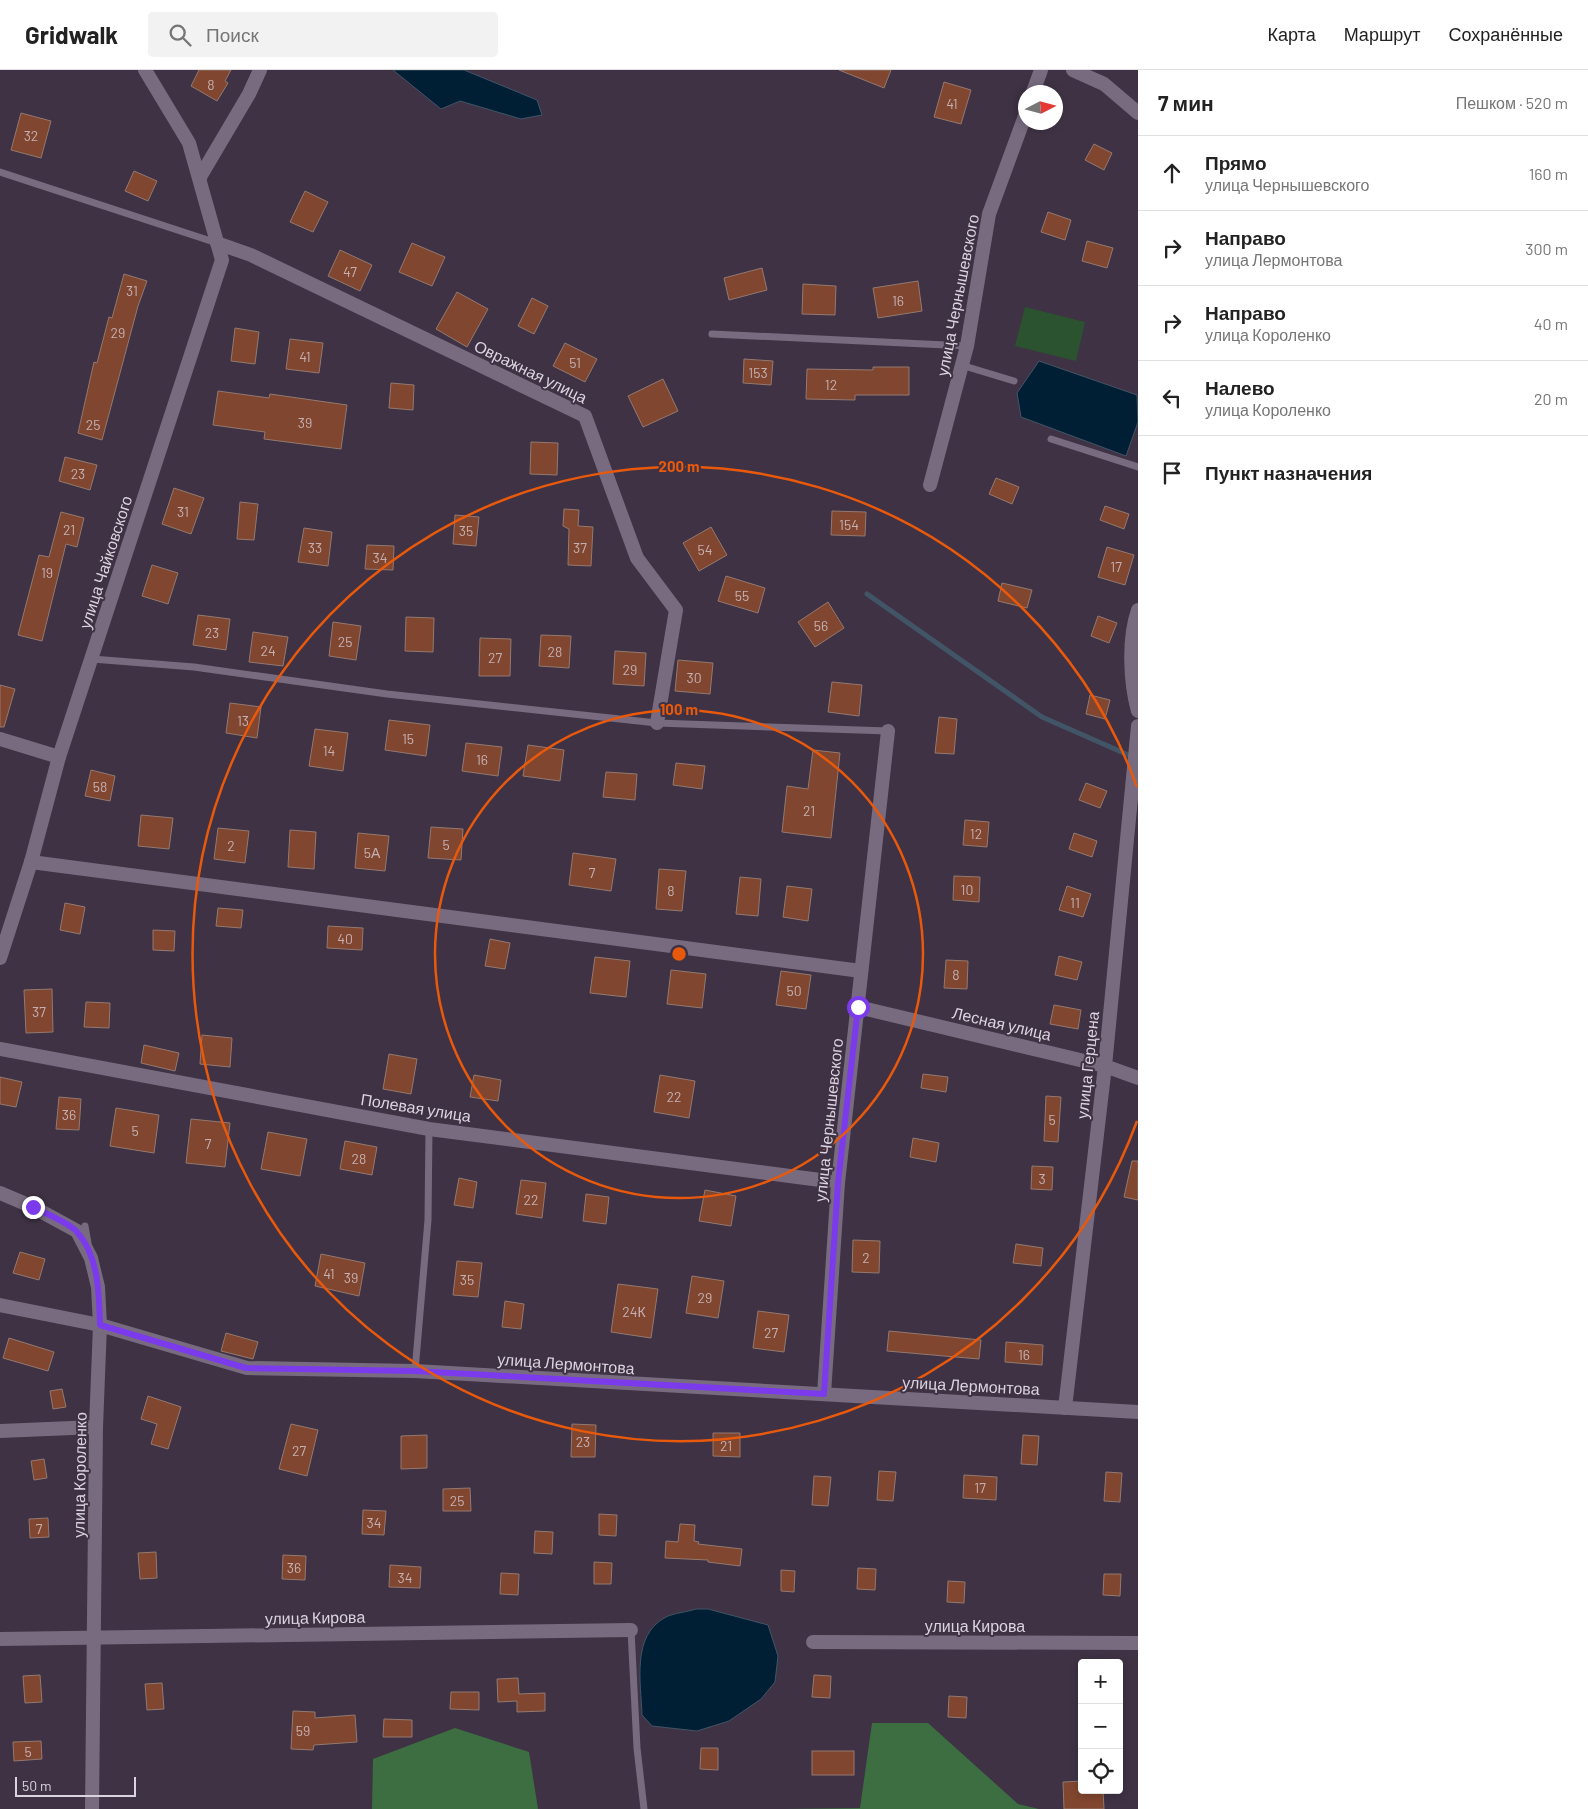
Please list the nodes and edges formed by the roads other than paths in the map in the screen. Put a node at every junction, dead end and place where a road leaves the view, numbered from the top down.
1 (144, 70) edge
2 (260, 70) edge
3 (1041, 70) edge
4 (1073, 70) edge
5 (1036, 85) edge
6 (1138, 113) edge
7 (1020, 130) edge
8 (0, 172) edge
9 (200, 177) junction
10 (217, 243) junction
11 (712, 334) dead end
12 (967, 346) junction
13 (961, 365) junction
14 (1014, 381) dead end
15 (1051, 439) dead end
16 (1138, 467) edge
17 (930, 485) dead end
18 (1138, 610) edge
19 (92, 659) junction
20 (1135, 692) edge
21 (1138, 712) edge
22 (657, 723) junction
23 (1138, 726) edge
24 (888, 731) joint
25 (0, 739) edge
26 (58, 757) junction
27 (31, 862) junction
28 (0, 958) edge
29 (861, 971) junction
30 (858, 1007) junction
31 (0, 1049) edge
32 (1105, 1066) junction
33 (1138, 1078) edge
34 (429, 1129) junction
35 (833, 1182) junction
36 (0, 1193) edge
37 (85, 1226) dead end
38 (92, 1258) junction
39 (0, 1305) edge
40 (100, 1325) junction
41 (415, 1371) junction
42 (824, 1394) junction
43 (1065, 1408) junction
44 (1138, 1412) edge
45 (96, 1427) junction
46 (0, 1431) edge
47 (632, 1630) joint
48 (94, 1637) junction
49 (0, 1639) edge
50 (813, 1642) dead end
51 (1138, 1643) edge
52 (92, 1809) edge
53 (644, 1809) edge

1 - 9 street, улица Чайковского
2 - 9 street
3 - 5 street
4 - 6 street
7 - 12 street, улица Чернышевского
8 - 10 lane
9 - 10 street, улица Чайковского
10 - 19 street, улица Чайковского
10 - 22 street, Овражная улица
11 - 12 lane
12 - 13 street, улица Чернышевского
13 - 14 lane
13 - 17 street, улица Чернышевского
15 - 16 lane
18 - 20 street
19 - 22 lane
19 - 26 street, улица Чайковского
20 - 21 street
22 - 24 lane
23 - 32 street, улица Герцена
24 - 29 street, улица Чернышевского
25 - 26 street
26 - 27 street, улица Чайковского
27 - 28 street, улица Чайковского
27 - 29 street
29 - 30 street, улица Чернышевского
30 - 32 street, Лесная улица
30 - 35 street, улица Чернышевского
31 - 34 street, Полевая улица
32 - 33 street, Лесная улица
32 - 43 street, улица Герцена
34 - 35 street, Полевая улица
34 - 41 lane
35 - 42 street, улица Чернышевского
36 - 38 street, улица Короленко
37 - 38 lane
38 - 40 street, улица Короленко
39 - 40 street, улица Лермонтова
40 - 41 street, улица Лермонтова
40 - 45 street, улица Короленко
41 - 42 street, улица Лермонтова
42 - 43 street, улица Лермонтова
43 - 44 street, улица Лермонтова
45 - 46 street
45 - 48 street, улица Короленко
47 - 48 street, улица Кирова
47 - 53 lane
48 - 49 street, улица Кирова
48 - 52 street, улица Короленко
50 - 51 street, улица Кирова

